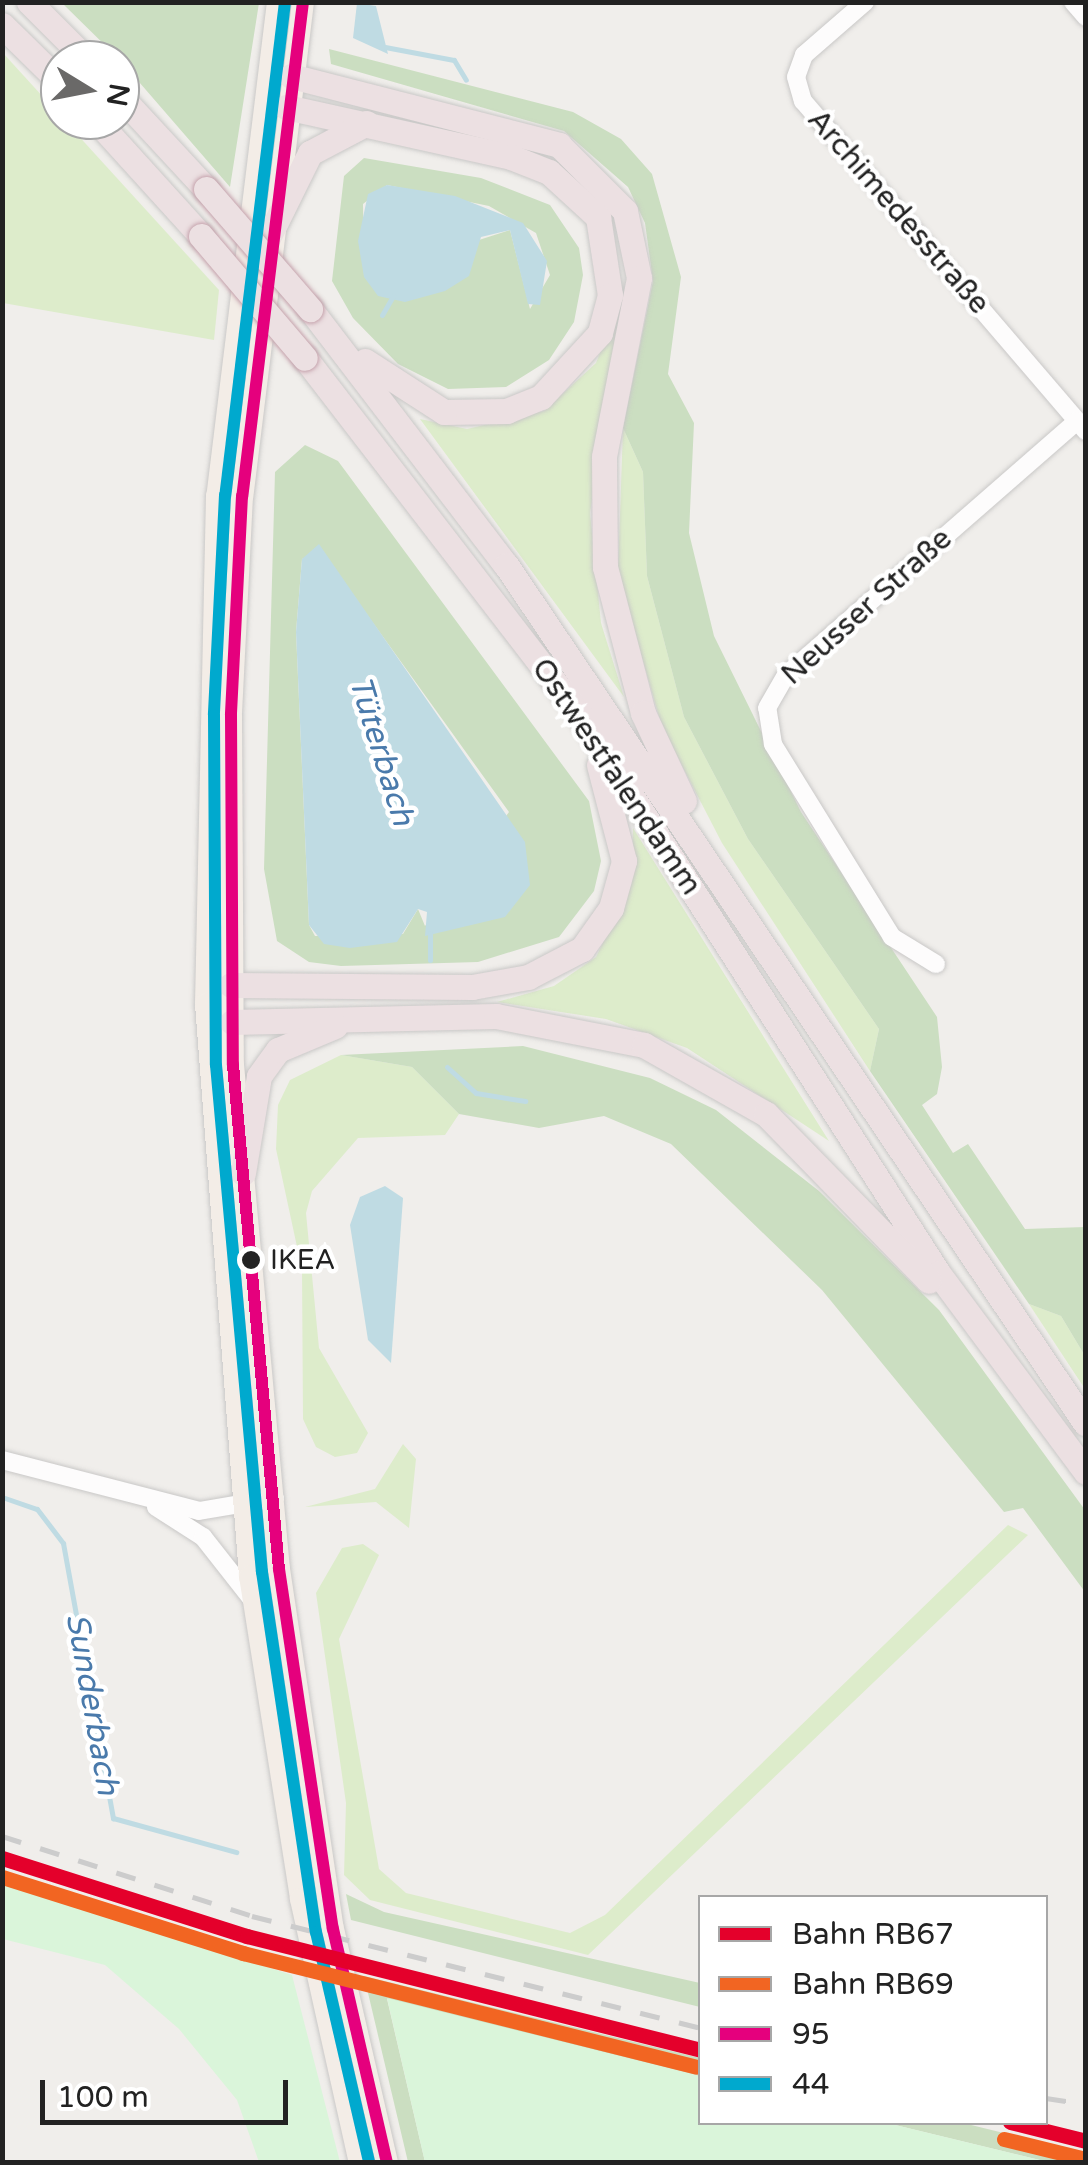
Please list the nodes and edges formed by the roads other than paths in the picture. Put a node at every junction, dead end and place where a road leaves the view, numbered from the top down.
1 (28, 2) edge
2 (278, 2) edge
3 (302, 2) edge
4 (865, 2) edge
5 (1073, 2) edge
6 (1086, 17) edge
7 (2, 25) edge
8 (67, 40) edge
9 (40, 62) edge
10 (291, 76) junction
11 (264, 88) junction
12 (286, 107) junction
13 (140, 118) edge
14 (367, 123) junction
15 (114, 140) edge
16 (268, 238) junction
17 (310, 309) junction
18 (1081, 426) edge
19 (579, 714) junction
20 (728, 885) junction
21 (936, 964) dead end
22 (231, 985) junction
23 (206, 1004) junction
24 (364, 1018) junction
25 (232, 1022) junction
26 (243, 1173) junction
27 (977, 1331) junction
28 (1086, 1424) edge
29 (2, 1460) edge
30 (1086, 1472) edge
31 (128, 1493) junction
32 (276, 1508) junction
33 (246, 1509) junction
34 (255, 1604) junction
35 (360, 2162) edge
36 (387, 2162) edge

1 - 8 highway
2 - 11 main road
3 - 10 main road
4 - 18 street, Archimedesstraße
5 - 6 street
7 - 9 highway
10 - 11 main road
10 - 12 main road
10 - 20 highway
11 - 12 main road
11 - 23 main road
12 - 14 highway
12 - 16 main road
13 - 17 highway, Ostwestfalendamm, bridge
14 - 16 highway
14 - 17 highway
15 - 19 highway, Ostwestfalendamm, bridge
16 - 22 main road
17 - 20 highway, Ostwestfalendamm
18 - 21 street, Neusser Straße
19 - 22 highway
19 - 27 highway, Ostwestfalendamm
20 - 28 highway, Ostwestfalendamm
22 - 23 main road
22 - 25 main road
23 - 25 main road
23 - 33 main road
24 - 25 highway
24 - 26 highway
24 - 27 highway
25 - 26 main road
26 - 32 main road
27 - 30 highway, Ostwestfalendamm
29 - 31 street
31 - 33 street
31 - 34 street
32 - 33 street
32 - 36 main road
33 - 34 main road
34 - 35 main road

